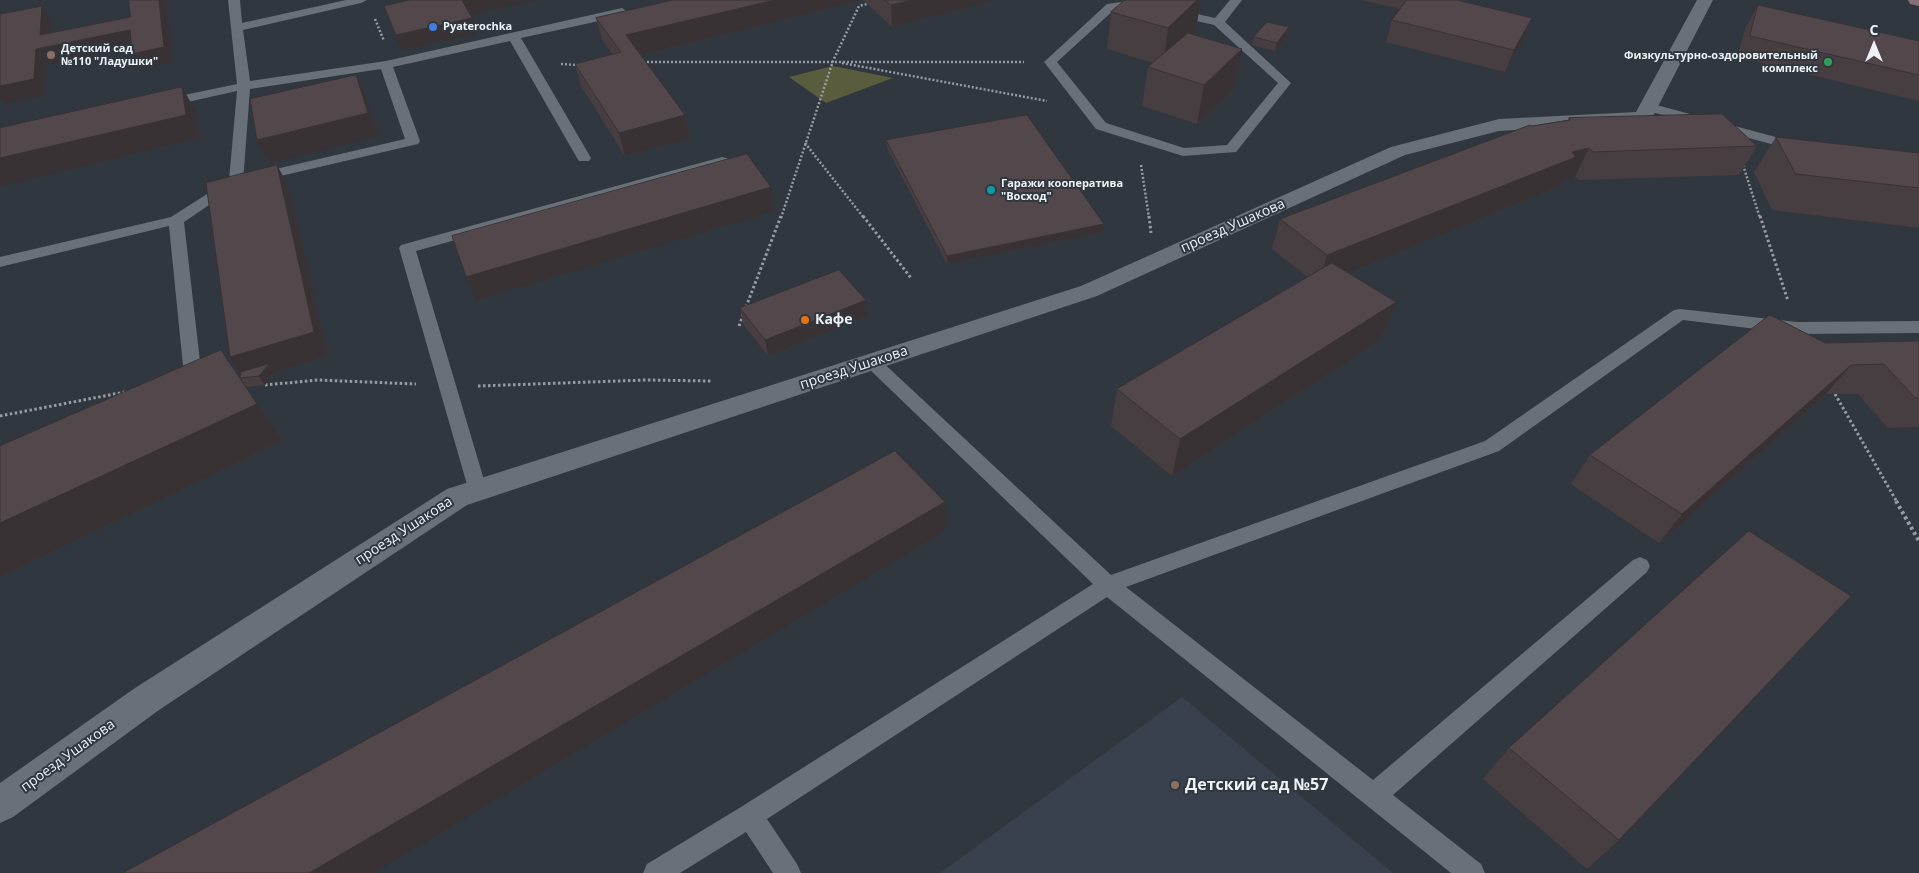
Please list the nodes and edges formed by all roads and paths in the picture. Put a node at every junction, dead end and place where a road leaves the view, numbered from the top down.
1 (234, 0) edge
2 (360, 0) edge
3 (1236, 0) edge
4 (1705, 0) edge
5 (867, 4) dead end
6 (637, 9) edge
7 (374, 18) dead end
8 (1218, 22) junction
9 (237, 28) junction
10 (513, 36) junction
11 (385, 44) dead end
12 (833, 61) junction
13 (1050, 62) junction
14 (635, 63) edge
15 (529, 64) junction
16 (386, 65) junction
17 (584, 65) edge
18 (244, 86) junction
19 (156, 105) edge
20 (1649, 107) junction
21 (1087, 108) junction
22 (1136, 137) junction
23 (805, 143) junction
24 (1813, 152) edge
25 (584, 158) dead end
26 (730, 159) edge
27 (1741, 160) edge
28 (236, 182) junction
29 (176, 220) junction
30 (1155, 261) junction
31 (0, 262) edge
32 (911, 278) dead end
33 (739, 326) edge
34 (1919, 327) edge
35 (1797, 328) junction
36 (872, 362) junction
37 (715, 381) dead end
38 (265, 385) dead end
39 (447, 385) junction
40 (135, 390) edge
41 (166, 391) edge
42 (1835, 394) edge
43 (0, 416) edge
44 (477, 490) junction
45 (1919, 541) edge
46 (1640, 566) dead end
47 (1108, 585) junction
48 (1374, 795) junction
49 (0, 805) edge
50 (750, 816) junction
51 (656, 873) edge
52 (788, 873) edge
53 (1472, 873) edge

1 - 9 lane
2 - 9 lane
3 - 8 lane
4 - 20 street
5 - 12 path
6 - 10 lane
7 - 11 path
8 - 13 lane
8 - 22 lane
9 - 18 lane
10 - 15 lane
10 - 16 lane
12 - 13 path
12 - 14 path
12 - 21 path
12 - 23 path
13 - 21 lane
15 - 17 path
15 - 25 lane
16 - 18 lane
16 - 28 lane
18 - 19 lane
18 - 28 lane
20 - 24 lane
20 - 30 street, проезд Ушакова
21 - 22 lane
22 - 30 path
23 - 32 path
23 - 33 path
26 - 39 lane
27 - 35 path
28 - 29 lane
29 - 31 lane
29 - 41 lane
30 - 36 street, проезд Ушакова
34 - 35 lane
35 - 47 lane
36 - 44 street, проезд Ушакова
36 - 47 lane
37 - 39 path
38 - 39 path
39 - 44 lane
40 - 43 path
42 - 45 path
44 - 49 street, проезд Ушакова
46 - 48 lane
47 - 48 lane
47 - 50 lane
48 - 53 lane
50 - 51 lane
50 - 52 lane

